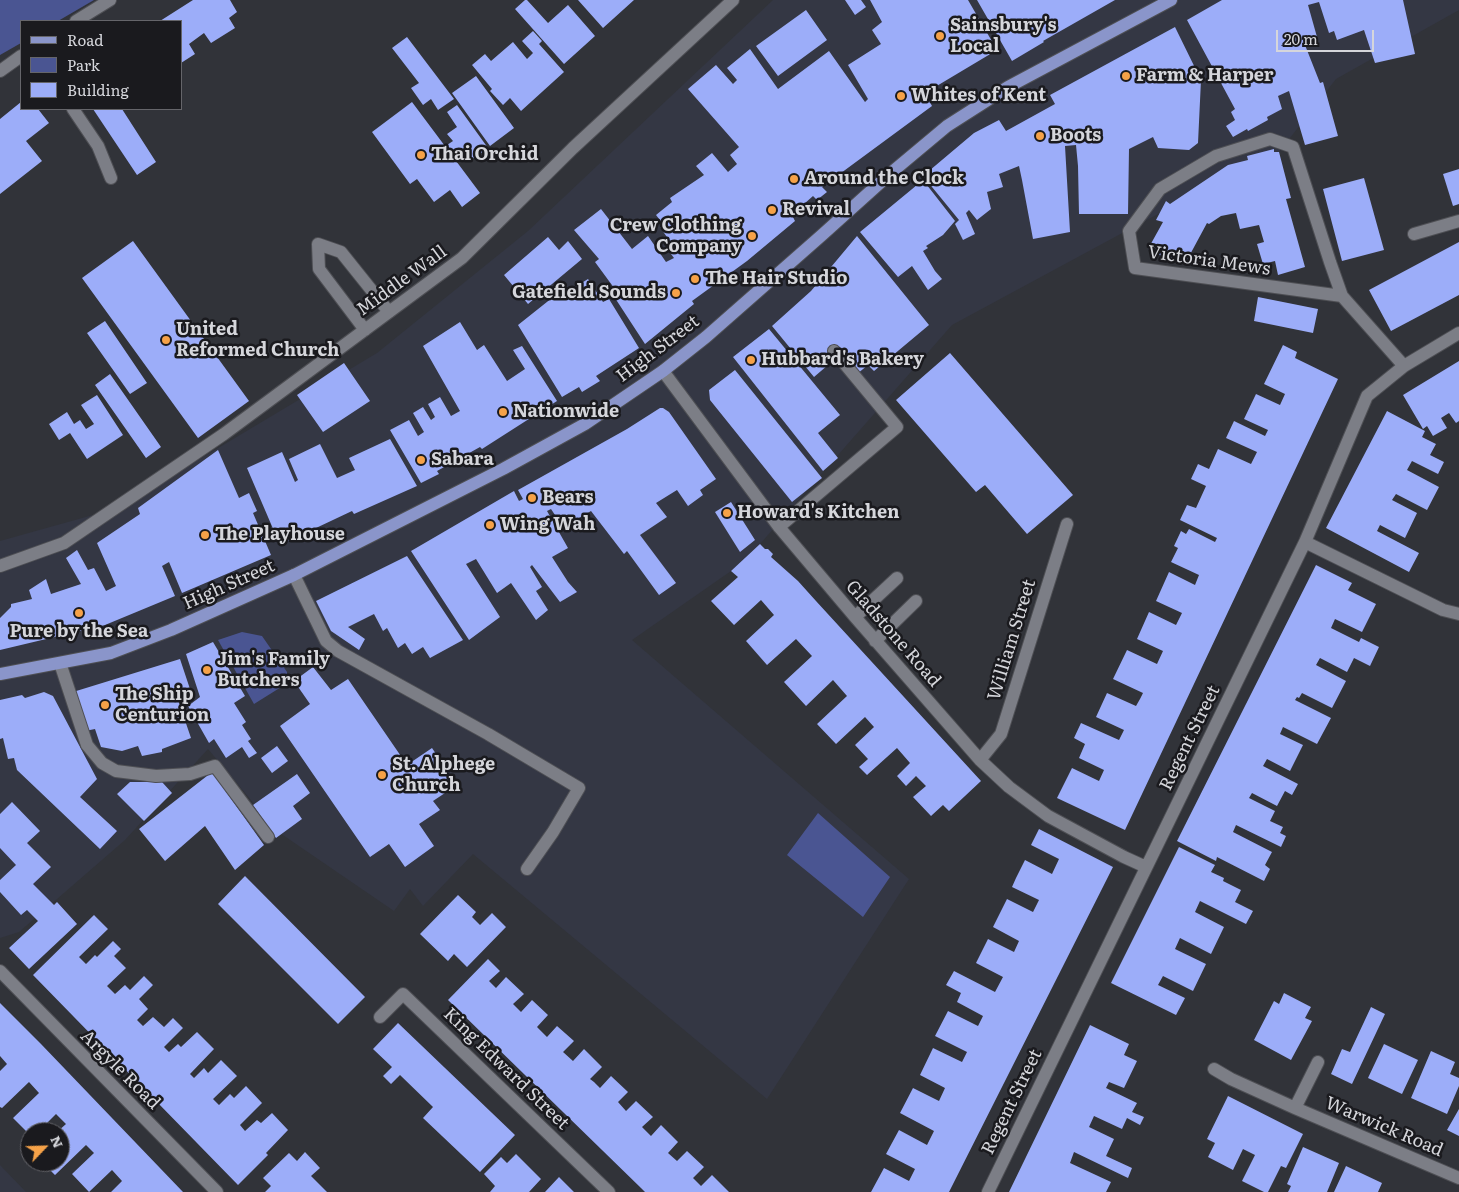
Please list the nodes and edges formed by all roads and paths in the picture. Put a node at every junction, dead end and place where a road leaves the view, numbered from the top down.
1 (110, 0) edge
2 (732, 0) edge
3 (1171, 0) edge
4 (78, 20) edge
5 (20, 57) edge
6 (0, 70) edge
7 (74, 110) edge
8 (111, 178) dead end
9 (1459, 221) edge
10 (1414, 234) dead end
11 (1342, 296) junction
12 (389, 312) junction
13 (365, 330) junction
14 (1459, 333) edge
15 (834, 352) dead end
16 (1404, 366) junction
17 (663, 371) junction
18 (1067, 524) dead end
19 (779, 527) junction
20 (1305, 542) junction
21 (0, 566) edge
22 (294, 575) junction
23 (897, 578) dead end
24 (916, 601) dead end
25 (1459, 614) edge
26 (855, 617) junction
27 (875, 640) junction
28 (60, 663) junction
29 (0, 674) edge
30 (980, 760) junction
31 (268, 837) dead end
32 (1146, 867) junction
33 (527, 869) dead end
34 (0, 971) edge
35 (380, 1017) dead end
36 (1318, 1062) dead end
37 (1214, 1069) dead end
38 (1295, 1108) junction
39 (1459, 1178) edge
40 (216, 1192) edge
41 (609, 1192) edge
42 (988, 1192) edge

1 - 4 street
2 - 12 street, Middle Wall
3 - 17 main road, High Street
5 - 6 street
7 - 8 street
9 - 10 street
11 - 11 street, Victoria Mews
11 - 16 street, Victoria Mews
12 - 13 street, Middle Wall
12 - 13 street
13 - 21 street, Middle Wall
14 - 16 street, Regent Street
15 - 19 street
16 - 20 street, Regent Street
17 - 19 street, Gladstone Road
17 - 22 main road, High Street
18 - 30 street, William Street
19 - 26 street, Gladstone Road
20 - 25 street
20 - 32 street, Regent Street
22 - 28 main road, High Street
22 - 33 street
23 - 26 street
24 - 27 street
26 - 27 street, Gladstone Road
27 - 30 street, Gladstone Road
28 - 29 main road, High Street
28 - 31 street
30 - 32 street, Gladstone Road
32 - 42 street, Regent Street
34 - 40 street, Argyle Road
35 - 41 street, King Edward Street
36 - 38 street, Warwick Road
37 - 38 street, Warwick Road
38 - 39 street, Warwick Road

